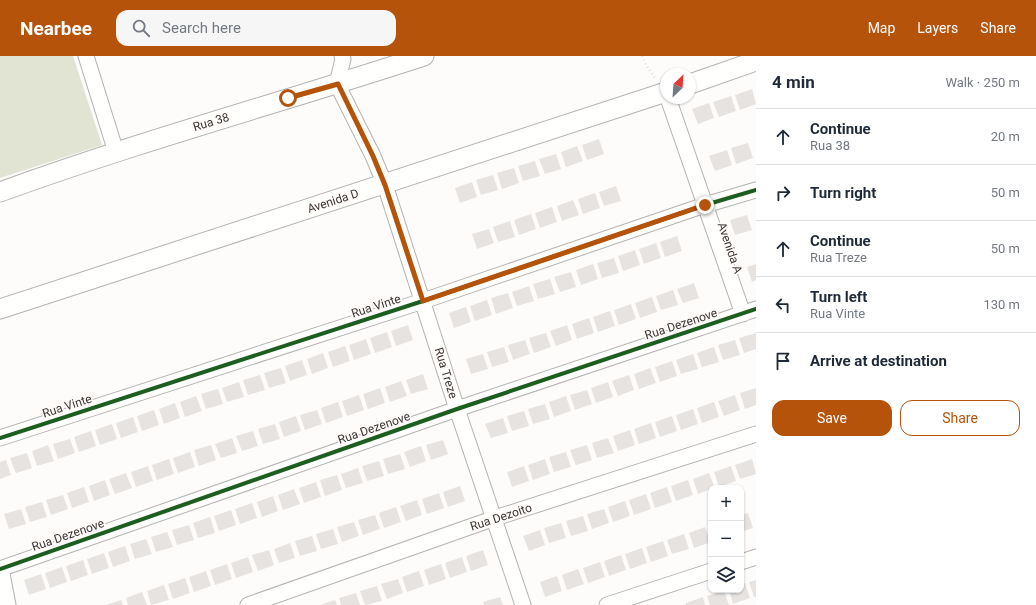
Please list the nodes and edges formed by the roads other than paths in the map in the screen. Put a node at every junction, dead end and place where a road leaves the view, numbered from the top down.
1 (86, 56) edge
2 (342, 56) edge
3 (424, 56) edge
4 (756, 61) edge
5 (696, 82) edge
6 (338, 84) junction
7 (660, 88) edge
8 (670, 104) edge
9 (116, 152) junction
10 (385, 185) junction
11 (756, 190) edge
12 (0, 192) edge
13 (705, 205) junction
14 (423, 301) junction
15 (0, 309) edge
16 (749, 311) edge
17 (457, 409) junction
18 (756, 434) edge
19 (0, 438) edge
20 (495, 518) junction
21 (756, 557) edge
22 (744, 561) edge
23 (0, 569) edge
24 (708, 572) edge
25 (0, 574) edge
26 (6, 605) edge
27 (248, 605) edge
28 (523, 605) edge
29 (607, 605) edge

1 - 9 street
2 - 6 street
3 - 6 street, Rua 38
4 - 5 street
6 - 9 street, Rua 38
6 - 10 street, Rua Treze
7 - 10 street, Avenida D
8 - 13 street, Avenida A
9 - 12 street, Rua 38
10 - 14 street, Rua Treze
10 - 15 street, Avenida D
11 - 13 street, Rua Vinte
13 - 14 street, Rua Vinte
13 - 16 street, Avenida A
14 - 17 street, Rua Treze
14 - 19 street, Rua Vinte
16 - 17 street, Rua Dezenove
17 - 20 street, Rua Treze
17 - 23 street, Rua Dezenove
18 - 20 street, Rua Dezoito
20 - 27 street, Rua Dezoito
20 - 28 street, Rua Treze
21 - 22 street
24 - 29 street
25 - 26 street

